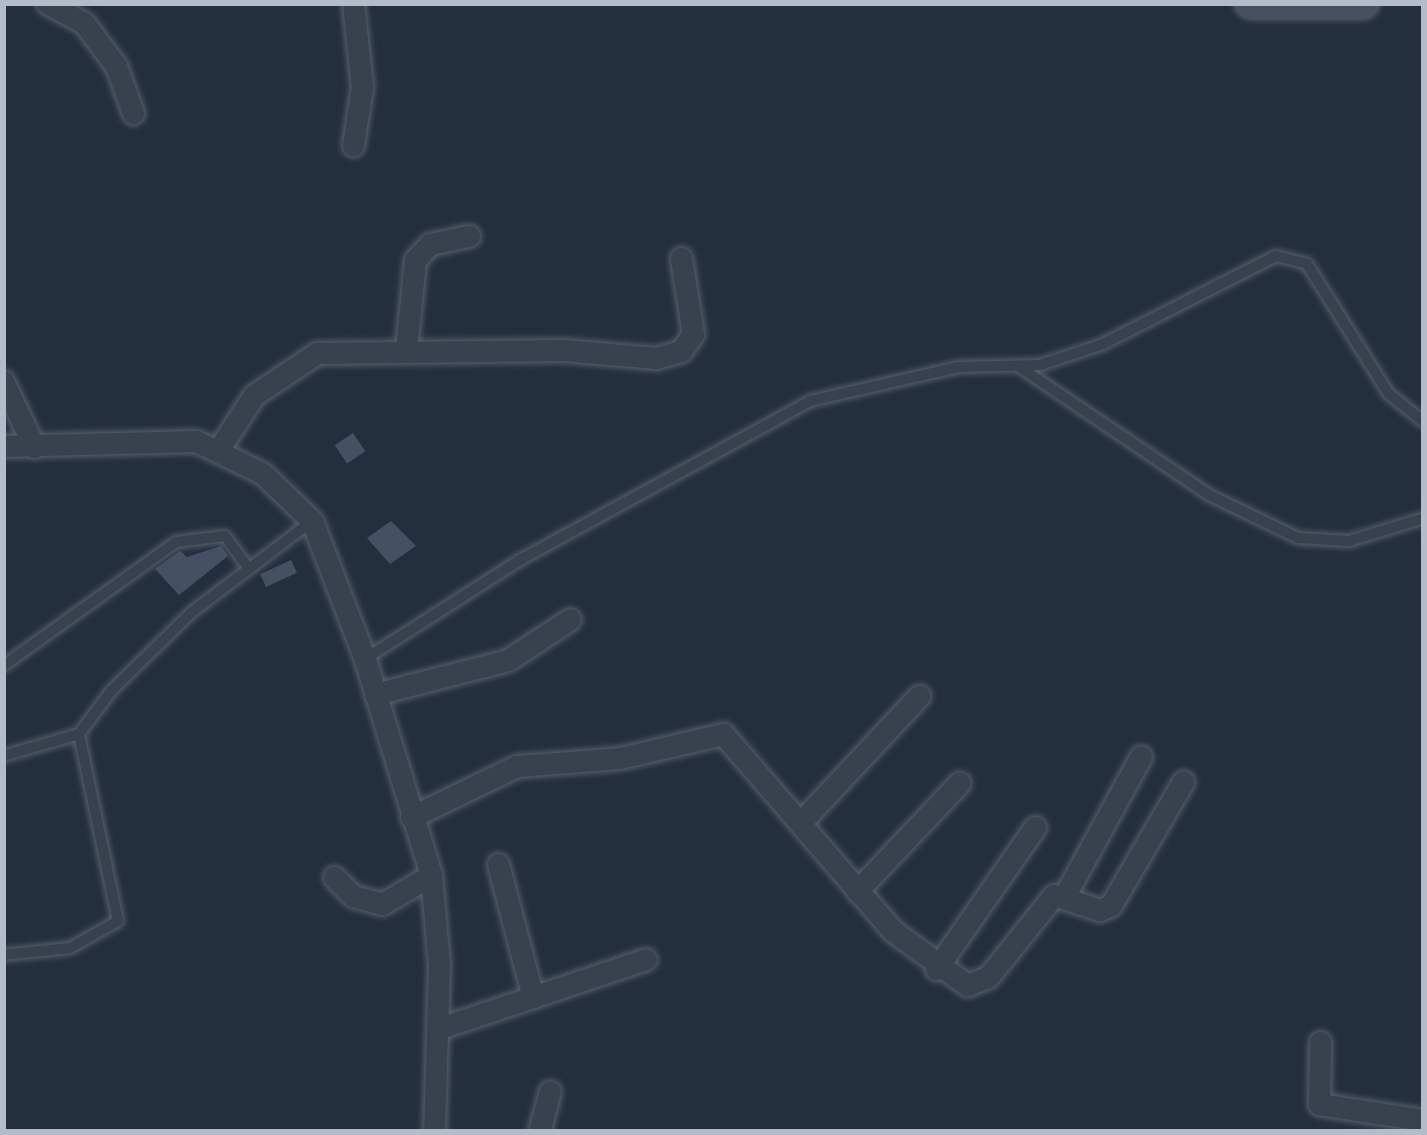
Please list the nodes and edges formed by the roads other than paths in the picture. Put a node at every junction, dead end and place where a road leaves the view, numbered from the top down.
1 (47, 3) edge
2 (353, 3) edge
3 (1251, 3) edge
4 (1363, 3) edge
5 (133, 113) dead end
6 (353, 145) dead end
7 (469, 236) dead end
8 (681, 258) dead end
9 (406, 349) junction
10 (1021, 368) junction
11 (3, 381) edge
12 (1424, 422) edge
13 (3, 446) edge
14 (34, 447) junction
15 (219, 448) junction
16 (1424, 518) edge
17 (312, 521) junction
18 (247, 566) junction
19 (570, 619) dead end
20 (365, 658) junction
21 (3, 666) edge
22 (376, 694) junction
23 (919, 696) dead end
24 (80, 734) junction
25 (3, 756) edge
26 (1142, 756) dead end
27 (1183, 782) dead end
28 (958, 783) dead end
29 (412, 818) junction
30 (801, 822) junction
31 (1035, 826) dead end
32 (498, 864) dead end
33 (431, 875) junction
34 (334, 877) dead end
35 (856, 891) junction
36 (1065, 895) junction
37 (3, 955) edge
38 (646, 958) dead end
39 (936, 969) junction
40 (533, 997) junction
41 (437, 1029) junction
42 (1320, 1042) dead end
43 (550, 1090) dead end
44 (1424, 1120) edge
45 (434, 1132) edge
46 (539, 1132) edge

1 - 5 street
2 - 6 street
3 - 4 main road
7 - 9 street
8 - 9 street
9 - 15 street
10 - 12 lane
10 - 16 lane
10 - 20 lane
11 - 14 street
13 - 14 street
14 - 15 street
15 - 17 street
17 - 18 lane
17 - 20 street
18 - 21 lane
18 - 24 lane
19 - 22 street
20 - 22 street
22 - 29 street
23 - 30 street
24 - 25 lane
24 - 37 lane
26 - 36 street
27 - 36 street
28 - 35 street
29 - 30 street
29 - 33 street
30 - 35 street
31 - 39 street
32 - 40 street
33 - 34 street
33 - 41 street
35 - 39 street
36 - 39 street
38 - 40 street
40 - 41 street
41 - 45 street
42 - 44 street
43 - 46 street

